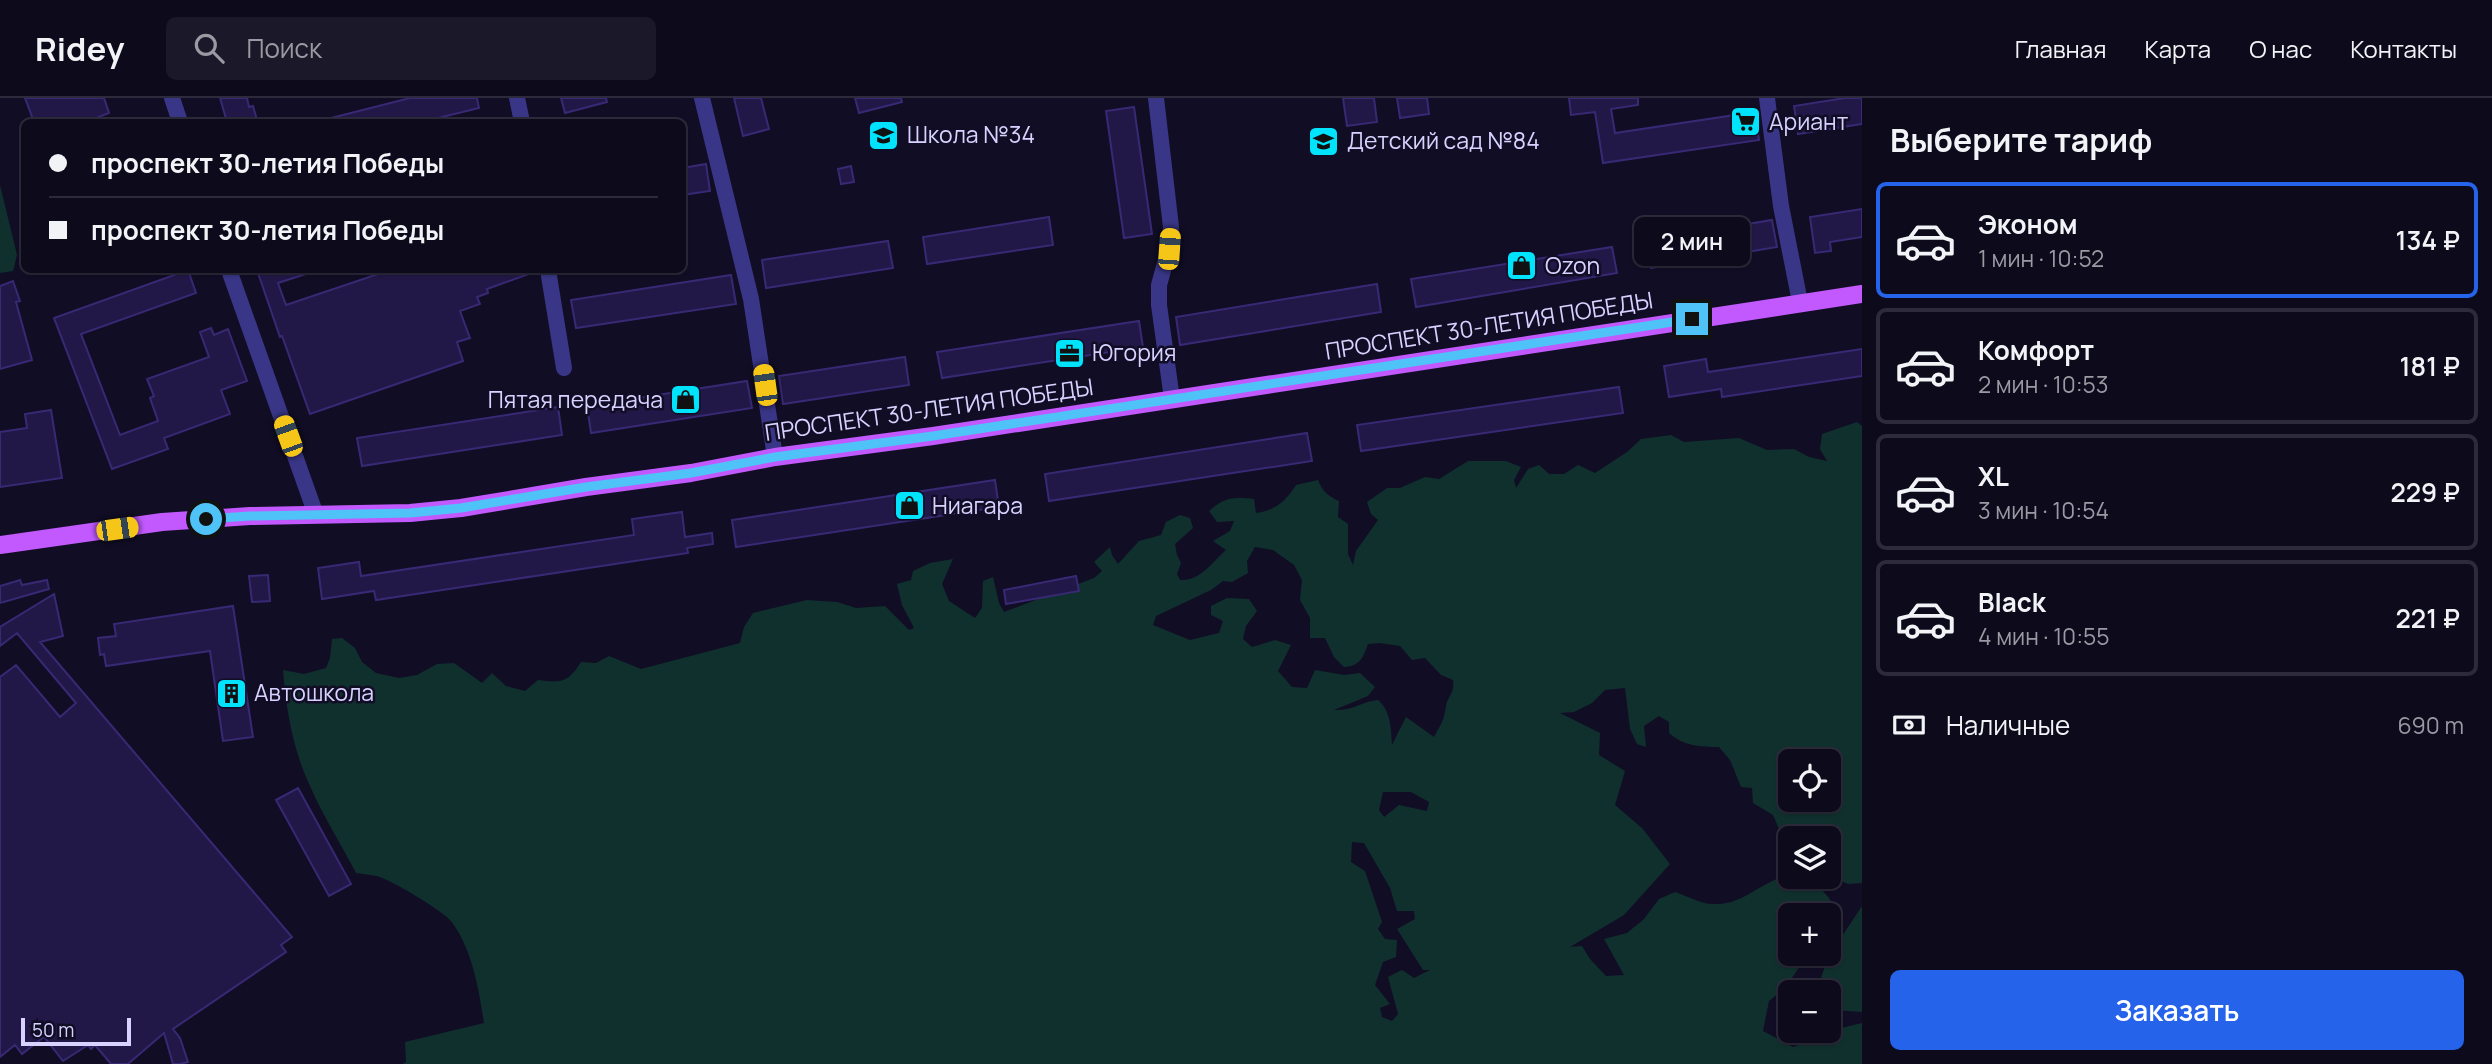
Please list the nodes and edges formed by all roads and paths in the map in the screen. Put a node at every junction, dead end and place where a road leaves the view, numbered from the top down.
1 (172, 98) edge
2 (517, 98) edge
3 (702, 98) edge
4 (1156, 98) edge
5 (1767, 98) edge
6 (179, 119) edge
7 (521, 119) edge
8 (230, 273) edge
9 (548, 273) edge
10 (1862, 294) edge
11 (1800, 302) junction
12 (564, 368) dead end
13 (1172, 399) junction
14 (775, 457) junction
15 (316, 515) junction
16 (0, 545) edge

1 - 6 street
2 - 7 street
3 - 14 street
4 - 13 street
5 - 11 street
8 - 15 street
9 - 12 street
10 - 11 main road, ПРОСПЕКТ 30-ЛЕТИЯ ПОБЕДЫ
11 - 13 main road, ПРОСПЕКТ 30-ЛЕТИЯ ПОБЕДЫ
13 - 14 main road, ПРОСПЕКТ 30-ЛЕТИЯ ПОБЕДЫ
14 - 15 main road, ПРОСПЕКТ 30-ЛЕТИЯ ПОБЕДЫ
15 - 16 main road, ПРОСПЕКТ 30-ЛЕТИЯ ПОБЕДЫ

